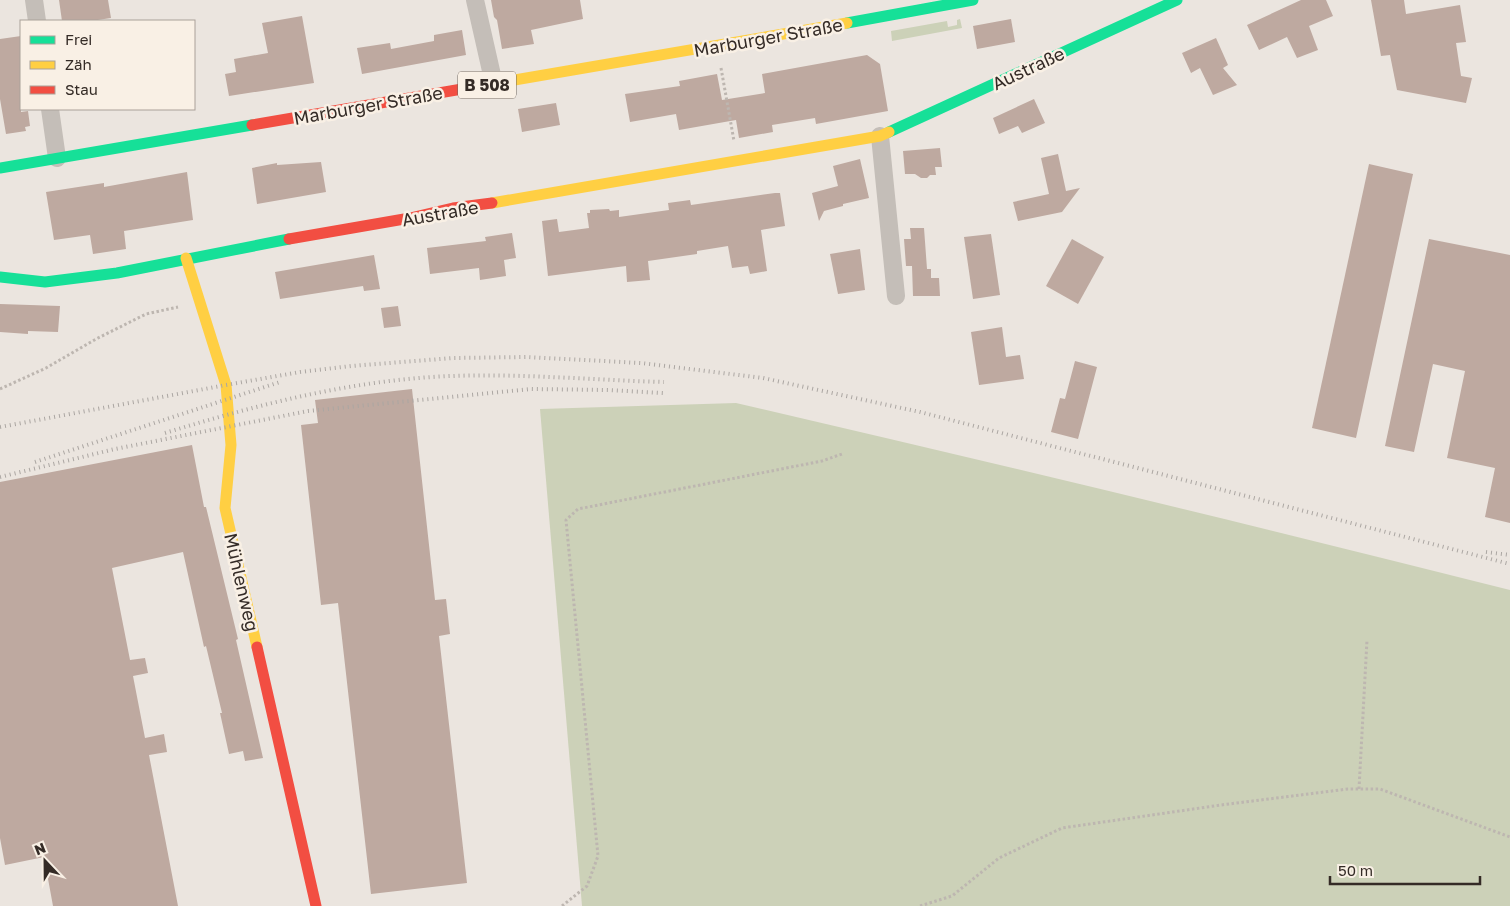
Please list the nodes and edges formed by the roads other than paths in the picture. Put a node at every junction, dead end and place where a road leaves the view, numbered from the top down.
1 (34, 0) edge
2 (475, 0) edge
3 (968, 0) edge
4 (1176, 0) edge
5 (37, 20) edge
6 (494, 84) junction
7 (50, 110) edge
8 (880, 136) junction
9 (57, 158) junction
10 (0, 168) edge
11 (186, 258) junction
12 (0, 277) edge
13 (896, 296) dead end
14 (316, 906) edge

1 - 5 street
2 - 6 street
3 - 6 street, Marburger Straße / B 508
4 - 8 street, Austraße
6 - 9 street, Marburger Straße / B 508
7 - 9 street
8 - 11 street, Austraße
8 - 13 street
9 - 10 street, Marburger Straße / B 508
11 - 12 street, Austraße
11 - 14 street, Mühlenweg

